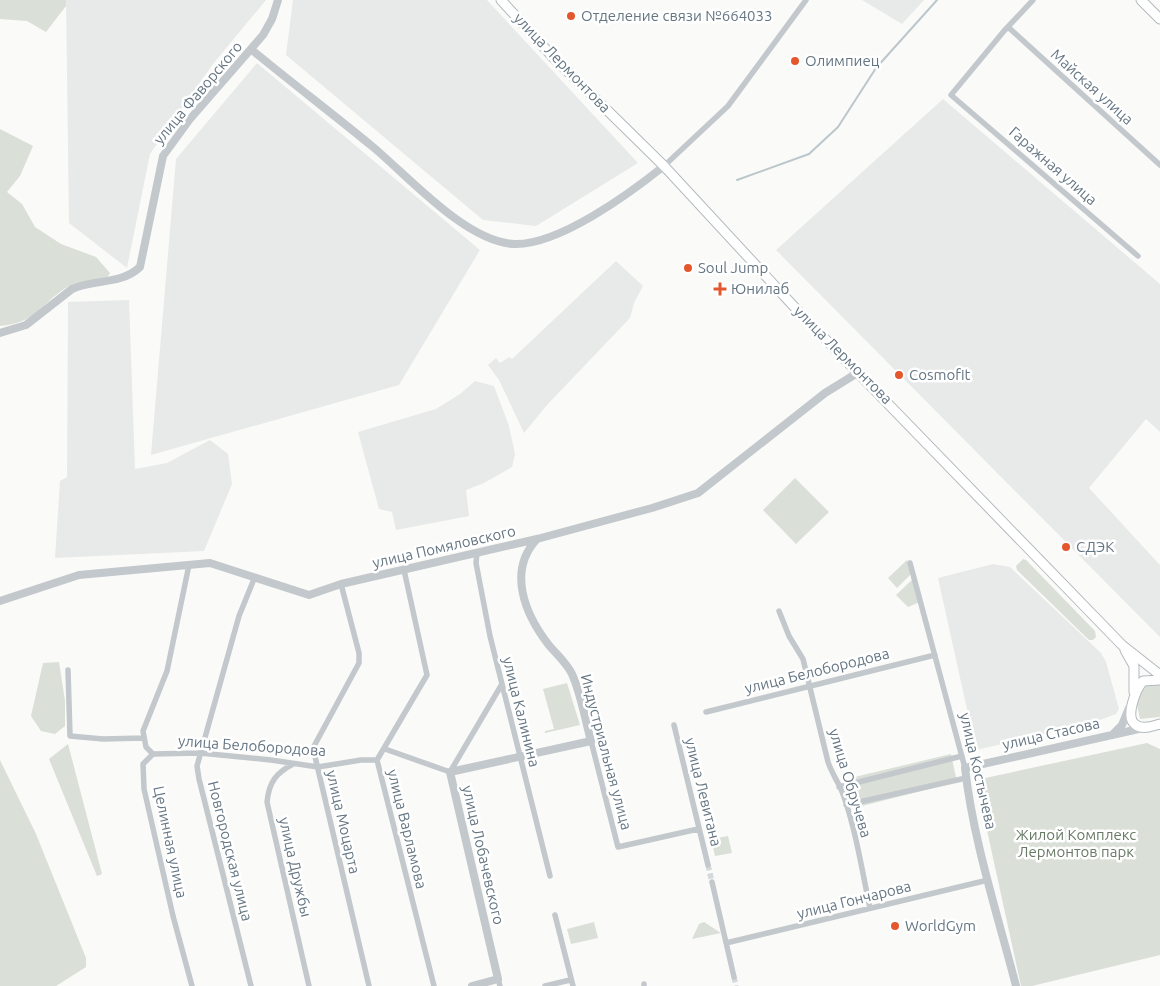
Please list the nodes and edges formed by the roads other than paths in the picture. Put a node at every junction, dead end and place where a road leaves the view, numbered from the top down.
1 (278, 0) edge
2 (501, 0) edge
3 (806, 0) edge
4 (1033, 0) edge
5 (1141, 0) edge
6 (1160, 19) edge
7 (1008, 27) junction
8 (252, 50) junction
9 (1160, 165) edge
10 (664, 166) junction
11 (1138, 256) dead end
12 (0, 333) edge
13 (859, 372) junction
14 (537, 539) junction
15 (477, 553) junction
16 (910, 563) dead end
17 (189, 565) junction
18 (404, 570) junction
19 (254, 579) junction
20 (341, 584) junction
21 (0, 601) edge
22 (779, 611) dead end
23 (1122, 645) junction
24 (935, 655) junction
25 (68, 670) dead end
26 (1160, 675) edge
27 (1160, 680) edge
28 (502, 684) junction
29 (810, 686) junction
30 (1134, 696) junction
31 (706, 712) dead end
32 (1160, 724) edge
33 (674, 725) dead end
34 (1143, 728) junction
35 (1107, 736) junction
36 (143, 738) junction
37 (590, 740) junction
38 (385, 749) junction
39 (200, 753) junction
40 (153, 754) junction
41 (962, 756) junction
42 (519, 757) junction
43 (377, 760) junction
44 (293, 764) junction
45 (318, 767) junction
46 (965, 768) junction
47 (450, 772) junction
48 (966, 778) junction
49 (839, 787) junction
50 (846, 805) junction
51 (698, 828) junction
52 (708, 865) tunnel mouth
53 (550, 876) dead end
54 (988, 880) junction
55 (712, 882) tunnel mouth
56 (870, 908) junction
57 (555, 915) dead end
58 (726, 943) junction
59 (734, 977) tunnel mouth
60 (499, 982) edge
61 (572, 983) edge
62 (192, 986) edge
63 (251, 986) edge
64 (309, 986) edge
65 (369, 986) edge
66 (434, 986) edge
67 (472, 986) edge
68 (544, 986) edge
69 (1016, 986) edge

1 - 8 street, улица Фаворского
2 - 10 main road, улица Лермонтова
3 - 10 street
4 - 7 street
5 - 6 main road
7 - 9 street, Майская улица
7 - 11 street, Гаражная улица
8 - 10 street
8 - 12 street, улица Фаворского
10 - 13 main road, улица Лермонтова
13 - 14 street, улица Помяловского
13 - 23 main road, улица Лермонтова
14 - 15 street, улица Помяловского
14 - 37 street, Индустриальная улица
15 - 18 street, улица Помяловского
15 - 28 street, улица Калинина
16 - 24 street, улица Костычева
17 - 19 street, улица Помяловского
17 - 21 street, улица Помяловского
17 - 36 street
18 - 20 street, улица Помяловского
18 - 38 street, улица Варламова
19 - 20 street, улица Помяловского
19 - 39 street, Новгородская улица
20 - 45 street, улица Моцарта
22 - 29 street, улица Обручева
23 - 26 main road, улица Лермонтова
23 - 30 main road, улица Лермонтова
24 - 29 street, улица Белобородова
24 - 41 street, улица Костычева
25 - 36 street
27 - 30 main road
28 - 42 street, улица Калинина
28 - 47 street, улица Лобачевского
29 - 31 street, улица Белобородова
29 - 49 street, улица Обручева
30 - 34 main road
30 - 35 street, улица Лермонтова
32 - 34 main road
33 - 51 street, улица Левитана
34 - 35 street, улица Стасова
35 - 46 street, улица Стасова
36 - 40 street
37 - 42 street
37 - 51 street, Индустриальная улица
38 - 43 street, улица Варламова
38 - 47 street
39 - 40 street, улица Белобородова
39 - 44 street, улица Белобородова
39 - 63 street, Новгородская улица
40 - 62 street, Целинная улица
41 - 46 street, улица Костычева
41 - 49 street
42 - 47 street
42 - 53 street, улица Калинина
43 - 45 street, улица Белобородова
43 - 66 street, улица Варламова
44 - 45 street, улица Белобородова
44 - 64 street, улица Дружбы
45 - 65 street, улица Моцарта
46 - 48 street, улица Костычева
47 - 60 street, улица Лобачевского
48 - 50 street
48 - 54 street, улица Костычева
49 - 50 street, улица Обручева
50 - 56 street, улица Обручева
51 - 52 street, улица Левитана
54 - 56 street, улица Гончарова
54 - 69 street, улица Костычева
55 - 58 street
56 - 58 street, улица Гончарова
57 - 61 street
58 - 59 street
60 - 67 street
61 - 68 street

